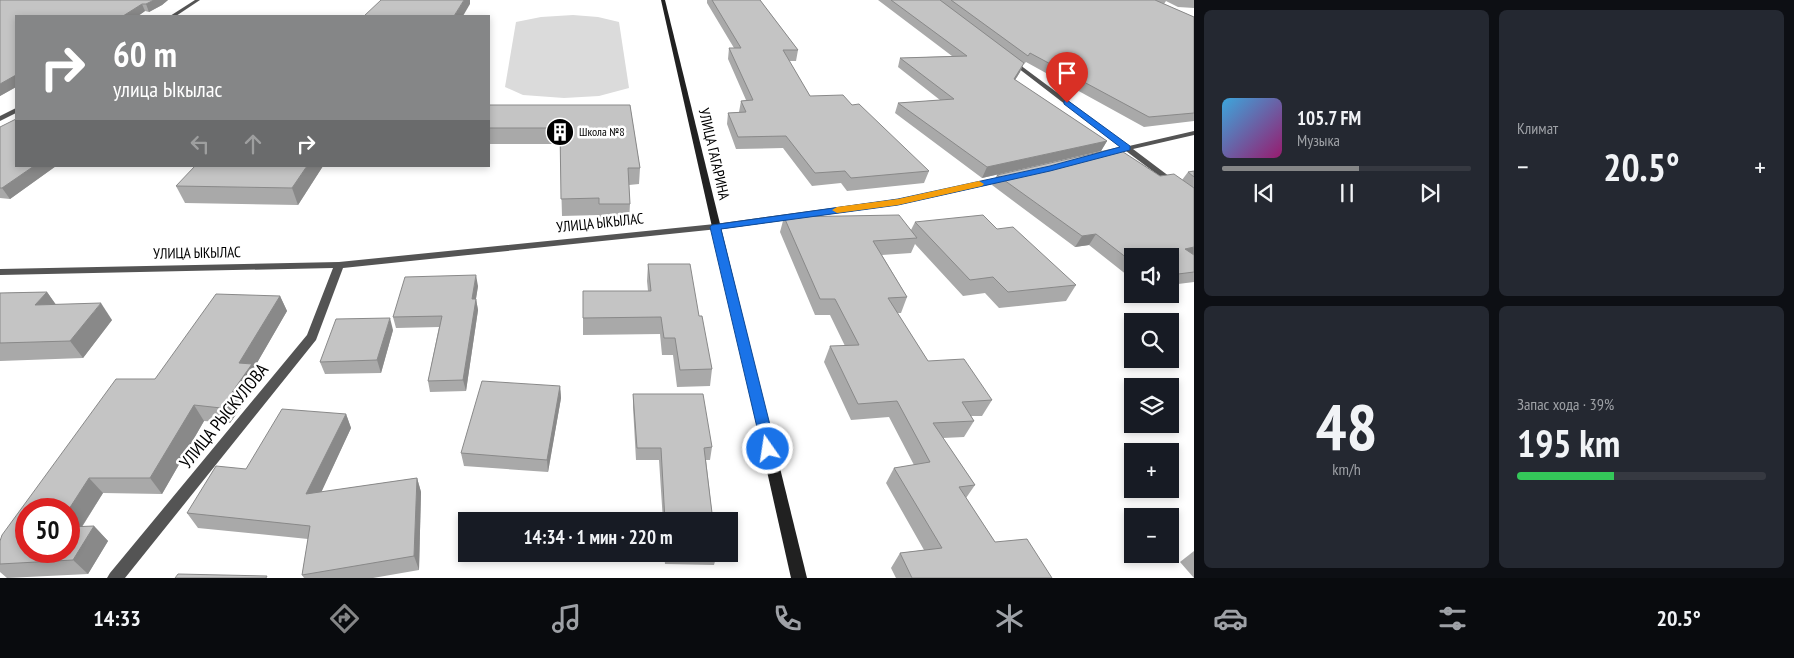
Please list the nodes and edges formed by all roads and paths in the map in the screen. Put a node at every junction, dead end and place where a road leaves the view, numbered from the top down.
1 (198, 0) edge
2 (664, 0) edge
3 (175, 15) edge
4 (1002, 53) edge
5 (15, 110) edge
6 (0, 118) edge
7 (1194, 133) edge
8 (1127, 148) junction
9 (1098, 156) edge
10 (1012, 176) edge
11 (1194, 199) edge
12 (715, 227) junction
13 (339, 265) junction
14 (0, 272) edge
15 (115, 578) edge
16 (799, 578) edge

1 - 3 street
2 - 12 main road, УЛИЦА ГАГАРИНА
4 - 8 street
5 - 6 street
7 - 8 street
8 - 9 street
8 - 11 street
10 - 12 street, УЛИЦА ЫКЫЛАС
12 - 13 street, УЛИЦА ЫКЫЛАС
12 - 16 main road, УЛИЦА ГАГАРИНА
13 - 14 street, УЛИЦА ЫКЫЛАС
13 - 15 street, УЛИЦА РЫСКУЛОВА

